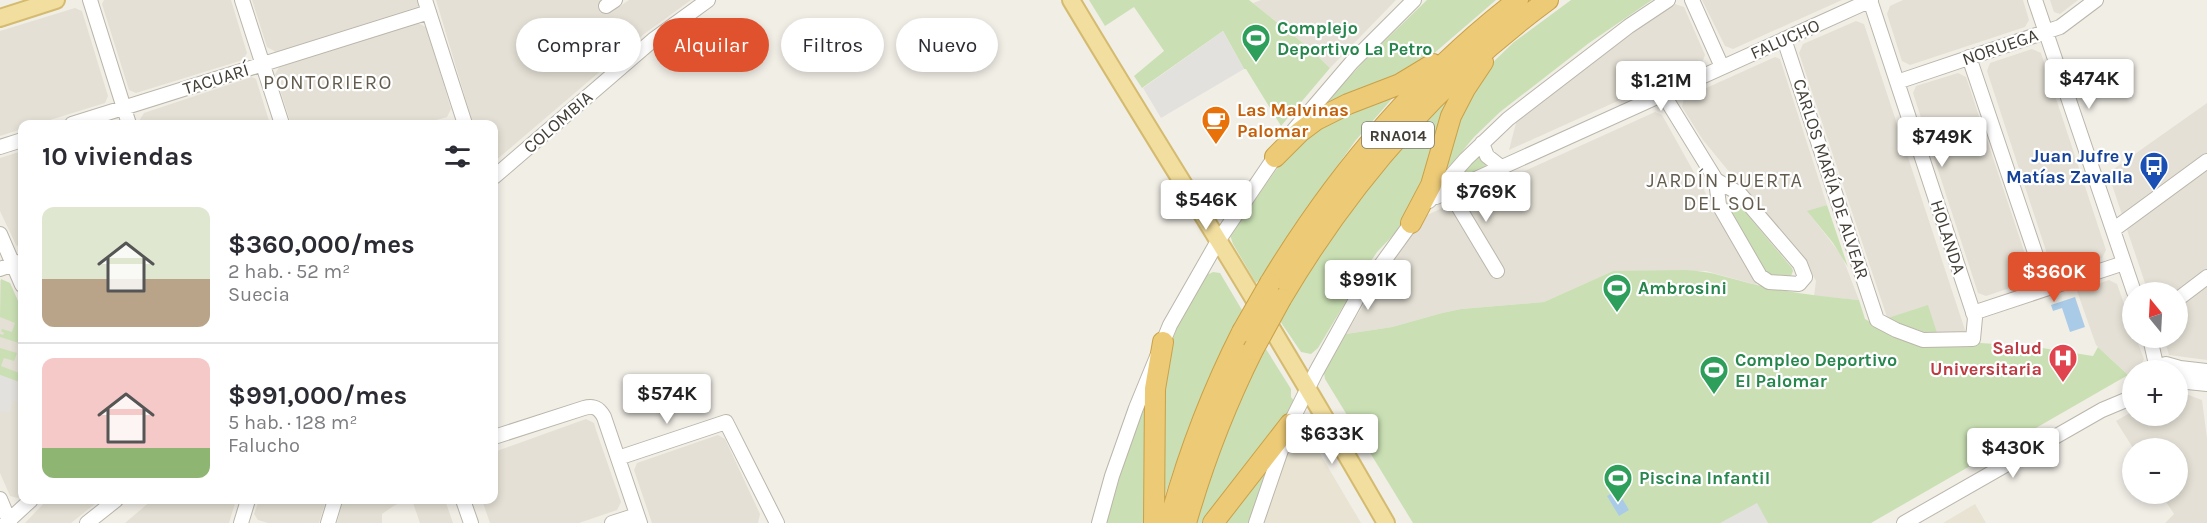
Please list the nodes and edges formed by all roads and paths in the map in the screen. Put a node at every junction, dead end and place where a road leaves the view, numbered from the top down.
1 (56, 0) edge
2 (90, 0) edge
3 (242, 0) edge
4 (708, 0) edge
5 (1071, 0) edge
6 (1414, 0) edge
7 (1548, 0) edge
8 (1668, 0) edge
9 (1692, 0) edge
10 (1871, 0) edge
11 (2035, 0) edge
12 (2096, 0) edge
13 (1519, 5) edge
14 (427, 6) edge
15 (0, 18) edge
16 (2046, 32) junction
17 (1470, 39) junction
18 (1784, 39) junction
19 (1969, 57) junction
20 (263, 64) junction
21 (1722, 67) junction
22 (1897, 82) junction
23 (1663, 94) junction
24 (124, 108) junction
25 (85, 120) edge
26 (128, 120) edge
27 (281, 120) edge
28 (460, 120) edge
29 (18, 141) edge
30 (1482, 143) junction
31 (0, 147) edge
32 (1275, 157) junction
33 (2207, 161) edge
34 (1501, 167) junction
35 (498, 174) edge
36 (1716, 180) junction
37 (1449, 190) junction
38 (1429, 201) junction
39 (1411, 223) junction
40 (2113, 231) junction
41 (0, 234) edge
42 (1218, 242) junction
43 (2124, 263) junction
44 (12, 265) edge
45 (1497, 271) dead end
46 (2207, 278) edge
47 (2131, 282) edge
48 (2047, 288) junction
49 (1275, 291) junction
50 (2188, 292) edge
51 (1973, 313) junction
52 (1973, 339) joint
53 (1163, 342) junction
54 (2188, 370) edge
55 (2207, 371) edge
56 (2188, 382) edge
57 (2207, 385) edge
58 (1308, 389) junction
59 (2122, 396) edge
60 (2122, 401) edge
61 (2107, 407) junction
62 (1290, 424) junction
63 (498, 436) edge
64 (618, 458) junction
65 (0, 499) edge
66 (27, 504) edge
67 (111, 504) edge
68 (247, 504) edge
69 (334, 504) edge
70 (464, 504) edge
71 (638, 519) edge
72 (9, 522) edge
73 (87, 523) edge
74 (241, 523) edge
75 (328, 523) edge
76 (471, 523) edge
77 (612, 523) edge
78 (777, 523) edge
79 (1099, 523) edge
80 (1154, 523) edge
81 (1169, 523) edge
82 (1186, 523) edge
83 (1213, 523) edge
84 (1256, 523) edge
85 (1386, 523) edge
86 (1904, 523) edge

1 - 15 main road
2 - 24 street
3 - 20 street
4 - 35 street, COLOMBIA
5 - 42 main road
6 - 32 street
7 - 13 highway, RNA014
8 - 30 street
9 - 21 street
10 - 18 street, FALUCHO
10 - 22 street, HOLANDA
11 - 16 street
12 - 16 street, NORUEGA
13 - 17 highway, RNA014
13 - 39 highway
13 - 49 highway, RNA014
14 - 20 street, TACUARÍ
14 - 28 street
16 - 19 street, NORUEGA
16 - 40 street
17 - 32 highway
17 - 49 highway, RNA014
18 - 21 street, FALUCHO
18 - 52 street, CARLOS MARÍA DE ALVEAR
19 - 22 street, NORUEGA
19 - 48 street
20 - 24 street, TACUARÍ
20 - 27 street
21 - 23 street, FALUCHO
22 - 51 street, HOLANDA
23 - 34 street, FALUCHO
23 - 36 street
24 - 25 street, TACUARÍ
24 - 26 street
29 - 31 street
30 - 34 street
30 - 38 street
32 - 42 street
33 - 40 street
34 - 37 street, FALUCHO
36 - 36 street
37 - 38 street, FALUCHO
37 - 45 street
38 - 39 street
39 - 58 street
40 - 43 street
41 - 44 street
42 - 53 street
42 - 58 main road
43 - 47 street
43 - 48 street
46 - 50 street
48 - 51 street
49 - 81 highway, RNA014, bridge
49 - 82 highway, RNA014, bridge
51 - 52 street, HOLANDA
53 - 79 street
53 - 80 highway
54 - 55 street
56 - 57 street
58 - 62 street
58 - 85 main road
59 - 61 street
60 - 61 street
61 - 86 street
62 - 83 highway
62 - 84 street
63 - 64 street
64 - 71 street
64 - 78 street
65 - 72 street
66 - 72 street
67 - 73 street
68 - 74 street
69 - 75 street
70 - 76 street
71 - 77 street

